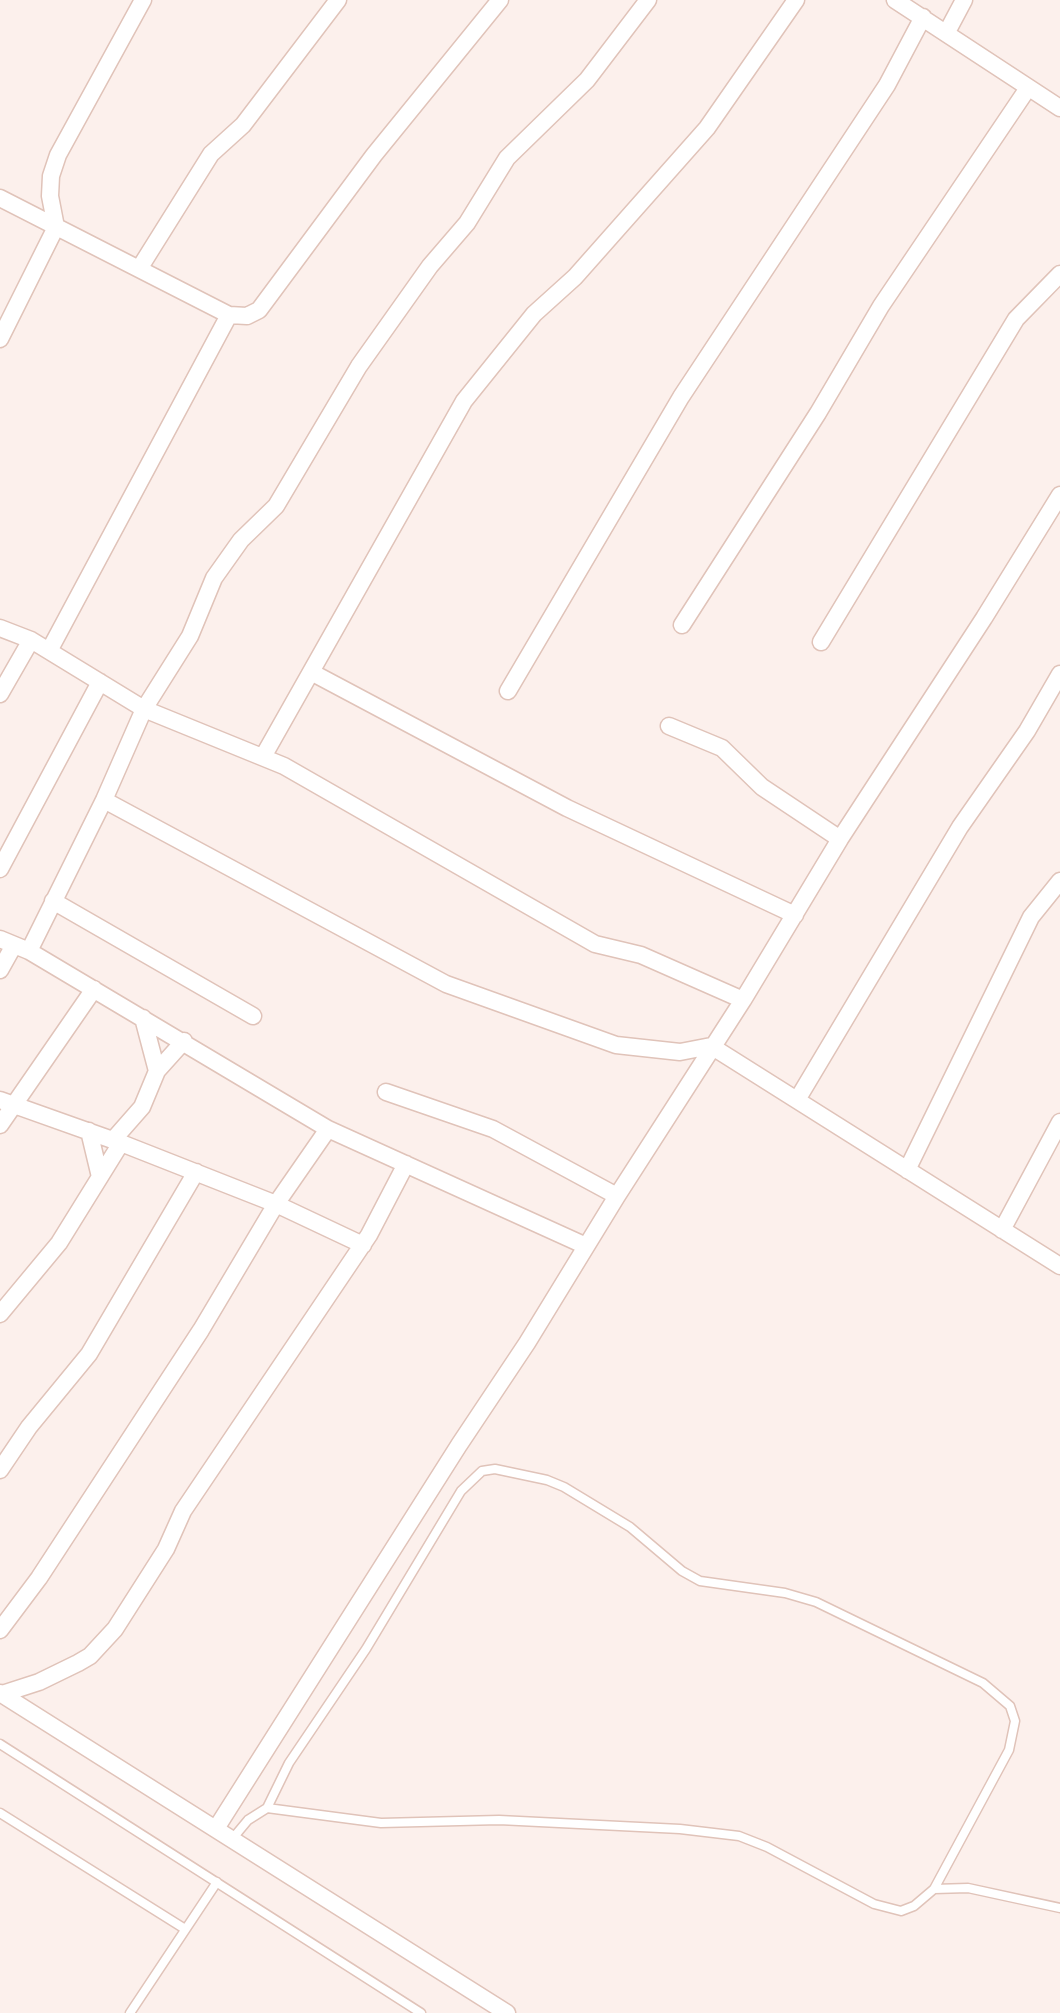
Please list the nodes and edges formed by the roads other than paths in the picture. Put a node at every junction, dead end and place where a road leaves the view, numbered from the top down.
1 (143, 0) edge
2 (338, 0) edge
3 (500, 0) edge
4 (648, 0) edge
5 (796, 0) edge
6 (895, 0) edge
7 (964, 0) edge
8 (923, 17) junction
9 (947, 32) junction
10 (1028, 88) junction
11 (1060, 108) edge
12 (0, 198) edge
13 (56, 226) junction
14 (139, 269) junction
15 (1060, 274) edge
16 (229, 315) junction
17 (0, 339) edge
18 (1060, 495) edge
19 (682, 625) dead end
20 (0, 628) edge
21 (31, 639) junction
22 (821, 642) dead end
23 (50, 651) junction
24 (311, 672) junction
25 (1060, 674) edge
26 (100, 682) junction
27 (508, 691) dead end
28 (0, 694) edge
29 (144, 709) junction
30 (669, 726) dead end
31 (264, 755) junction
32 (104, 800) junction
33 (840, 839) junction
34 (0, 869) edge
35 (1060, 881) edge
36 (53, 901) junction
37 (795, 915) junction
38 (14, 945) edge
39 (0, 970) edge
40 (94, 989) junction
41 (743, 1000) junction
42 (253, 1016) dead end
43 (143, 1018) junction
44 (184, 1041) junction
45 (711, 1046) junction
46 (157, 1071) junction
47 (386, 1092) dead end
48 (797, 1100) junction
49 (6, 1102) edge
50 (1060, 1122) edge
51 (0, 1125) edge
52 (328, 1129) junction
53 (89, 1132) junction
54 (117, 1141) junction
55 (406, 1164) junction
56 (907, 1170) junction
57 (196, 1172) junction
58 (100, 1177) junction
59 (617, 1196) junction
60 (276, 1204) junction
61 (1002, 1230) junction
62 (363, 1245) junction
63 (586, 1246) junction
64 (1060, 1266) edge
65 (0, 1314) edge
66 (0, 1470) edge
67 (0, 1630) edge
68 (1, 1693) edge
69 (0, 1744) edge
70 (267, 1808) junction
71 (0, 1813) edge
72 (217, 1827) junction
73 (233, 1838) junction
74 (217, 1882) junction
75 (934, 1889) junction
76 (1060, 1908) edge
77 (186, 1929) junction
78 (130, 2013) edge
79 (421, 2013) edge
80 (507, 2013) edge

1 - 13 street
2 - 14 street
3 - 16 street
4 - 29 street
5 - 24 street
6 - 8 street
7 - 9 street
8 - 9 street
8 - 27 street
9 - 10 street
10 - 11 street
10 - 19 street
12 - 13 street
13 - 14 street
13 - 17 street
14 - 16 street
15 - 22 street
16 - 23 street
18 - 33 street
20 - 21 street
21 - 23 street
21 - 28 street
23 - 26 street
24 - 31 street
24 - 37 street
25 - 48 street
26 - 29 street
26 - 34 street
29 - 31 street
29 - 32 street
30 - 33 street
31 - 41 street
32 - 36 street
32 - 45 street
33 - 37 street
35 - 56 street
36 - 38 street
36 - 42 street
37 - 41 street
38 - 39 street
38 - 40 street
40 - 43 street
40 - 49 street
41 - 45 street
43 - 44 street
43 - 46 street
44 - 46 street
44 - 52 street
45 - 48 street
45 - 59 street
46 - 54 street
47 - 59 street
48 - 56 street
49 - 51 street
49 - 53 street
50 - 61 street
52 - 55 street
52 - 60 street
53 - 54 street
53 - 58 street
54 - 57 street
54 - 58 street
55 - 62 street
55 - 63 street
56 - 61 street
57 - 60 street
57 - 66 street
58 - 65 street
59 - 63 street
60 - 62 street
60 - 67 street
61 - 64 street
62 - 68 street
63 - 72 street
68 - 72 street
69 - 74 lane
70 - 73 lane
70 - 75 lane
70 - 75 lane
71 - 77 lane
72 - 73 street
73 - 80 street
74 - 77 lane
74 - 79 lane
75 - 76 lane
77 - 78 lane

